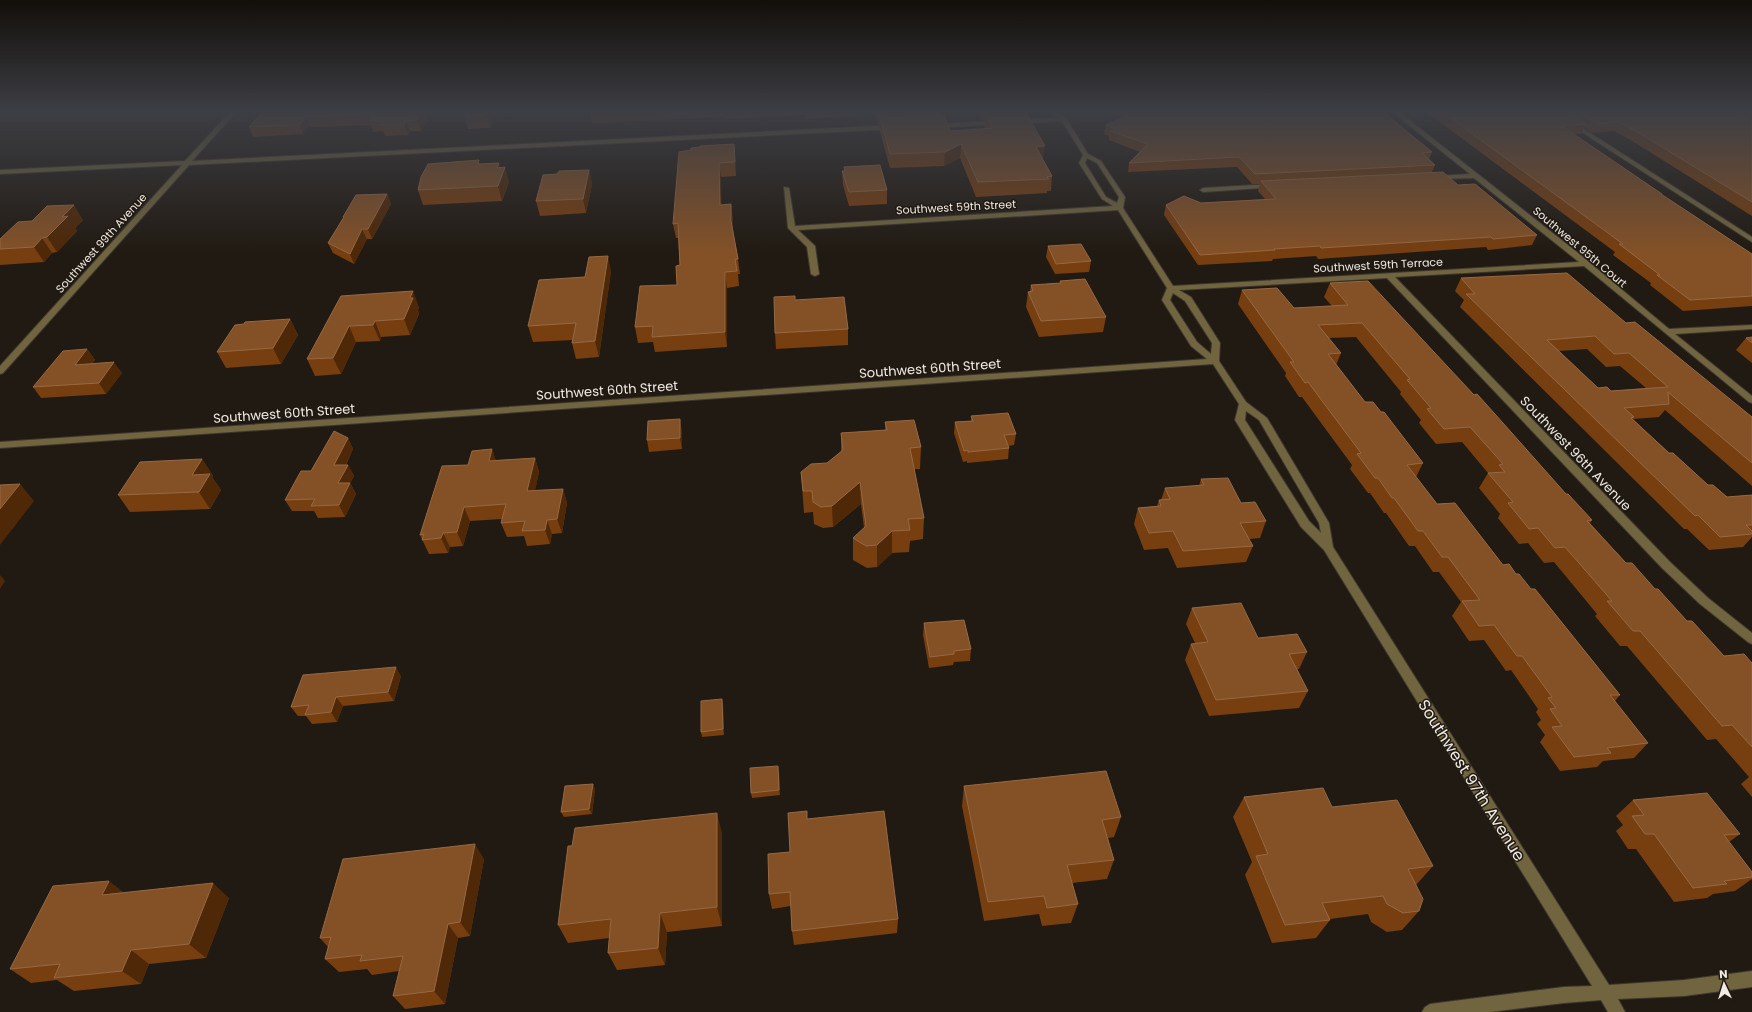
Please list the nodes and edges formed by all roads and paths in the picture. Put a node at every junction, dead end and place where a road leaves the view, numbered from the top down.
1 (191, 158) edge
2 (287, 158) edge
3 (1084, 158) edge
4 (1092, 158) edge
5 (1454, 158) edge
6 (1625, 158) edge
7 (187, 163) junction
8 (0, 172) edge
9 (1477, 176) junction
10 (1430, 179) edge
11 (1281, 186) edge
12 (786, 188) dead end
13 (1203, 190) dead end
14 (1120, 208) junction
15 (792, 228) junction
16 (1752, 240) edge
17 (1586, 264) junction
18 (815, 274) dead end
19 (1389, 275) junction
20 (1171, 288) junction
21 (1752, 326) edge
22 (1667, 332) junction
23 (1215, 361) junction
24 (0, 371) edge
25 (1752, 400) edge
26 (1243, 404) junction
27 (0, 445) edge
28 (1328, 547) junction
29 (1752, 639) edge
30 (1752, 979) edge
31 (1605, 993) junction
32 (1430, 1012) edge
33 (1617, 1012) edge

1 - 7 street, Southwest 99th Avenue
2 - 7 street
3 - 14 street
4 - 14 street
5 - 9 street, Southwest 95th Court
6 - 16 street
7 - 8 street
7 - 24 street, Southwest 99th Avenue
9 - 10 street
9 - 17 street, Southwest 95th Court
11 - 13 street
12 - 15 street
14 - 15 street, Southwest 59th Street
14 - 20 street
15 - 18 street
17 - 19 street, Southwest 59th Terrace
17 - 22 street, Southwest 95th Court
19 - 20 street, Southwest 59th Terrace
19 - 29 street, Southwest 96th Avenue
20 - 23 street
20 - 23 street, Southwest 97th Avenue
21 - 22 street
22 - 25 street, Southwest 95th Court
23 - 26 street, Southwest 97th Avenue
23 - 27 street, Southwest 60th Street
26 - 28 street, Southwest 97th Avenue
26 - 28 street, Southwest 97th Avenue
28 - 31 street, Southwest 97th Avenue
30 - 31 street
31 - 32 street
31 - 33 street, Southwest 97th Avenue

